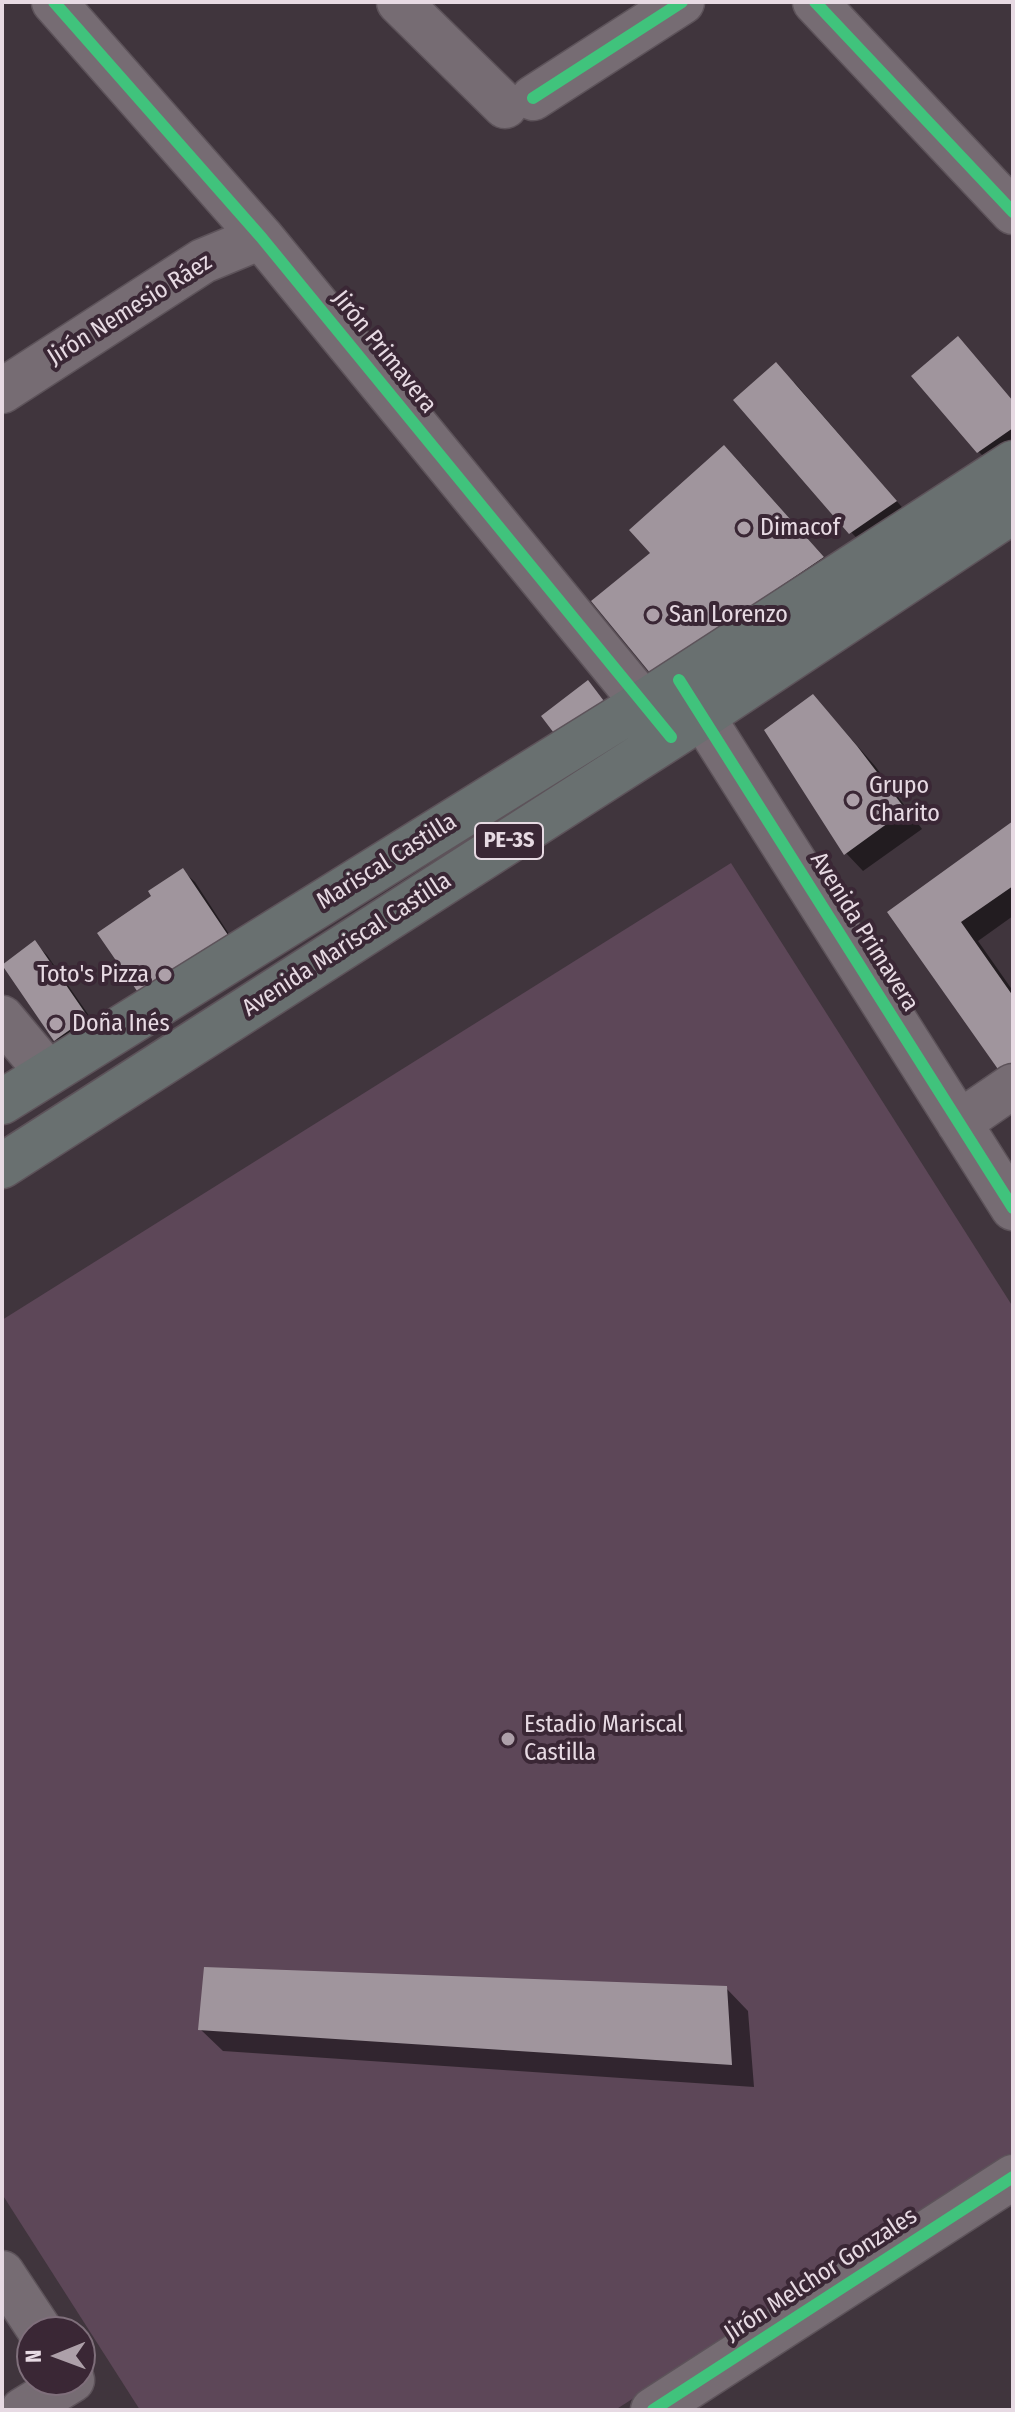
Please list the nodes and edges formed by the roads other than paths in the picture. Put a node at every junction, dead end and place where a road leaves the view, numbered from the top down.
1 (54, 2) edge
2 (399, 2) edge
3 (682, 2) edge
4 (815, 2) edge
5 (1013, 212) edge
6 (261, 237) junction
7 (2, 391) edge
8 (1013, 463) edge
9 (1013, 511) edge
10 (679, 680) junction
11 (643, 703) junction
12 (686, 727) junction
13 (2, 1018) edge
14 (48, 1073) junction
15 (1013, 1086) edge
16 (2, 1102) edge
17 (959, 1123) junction
18 (2, 1166) edge
19 (1013, 1208) edge
20 (1013, 2177) edge
21 (1013, 2210) edge
22 (2, 2273) edge
23 (30, 2316) edge
24 (46, 2396) edge
25 (23, 2410) edge
26 (653, 2410) edge
27 (704, 2410) edge

1 - 6 street, Jirón Primavera
2 - 3 street
4 - 5 street
6 - 7 street, Jirón Nemesio Ráez
6 - 11 street, Jirón Primavera
8 - 10 highway, Mariscal Castilla / PE-3S
9 - 12 highway, Avenida Mariscal Castilla / PE-3S
10 - 11 highway, Mariscal Castilla / PE-3S
10 - 12 street, Avenida Primavera
11 - 12 street, Jirón Primavera
11 - 14 highway, Mariscal Castilla / PE-3S
12 - 17 street, Avenida Primavera
12 - 18 highway, Avenida Mariscal Castilla / PE-3S
13 - 14 street
14 - 16 highway, Mariscal Castilla / PE-3S
15 - 17 street
17 - 19 street, Avenida Primavera
20 - 26 street, Jirón Melchor Gonzales
21 - 27 street, Jirón Melchor Gonzales
22 - 23 street
24 - 25 street

